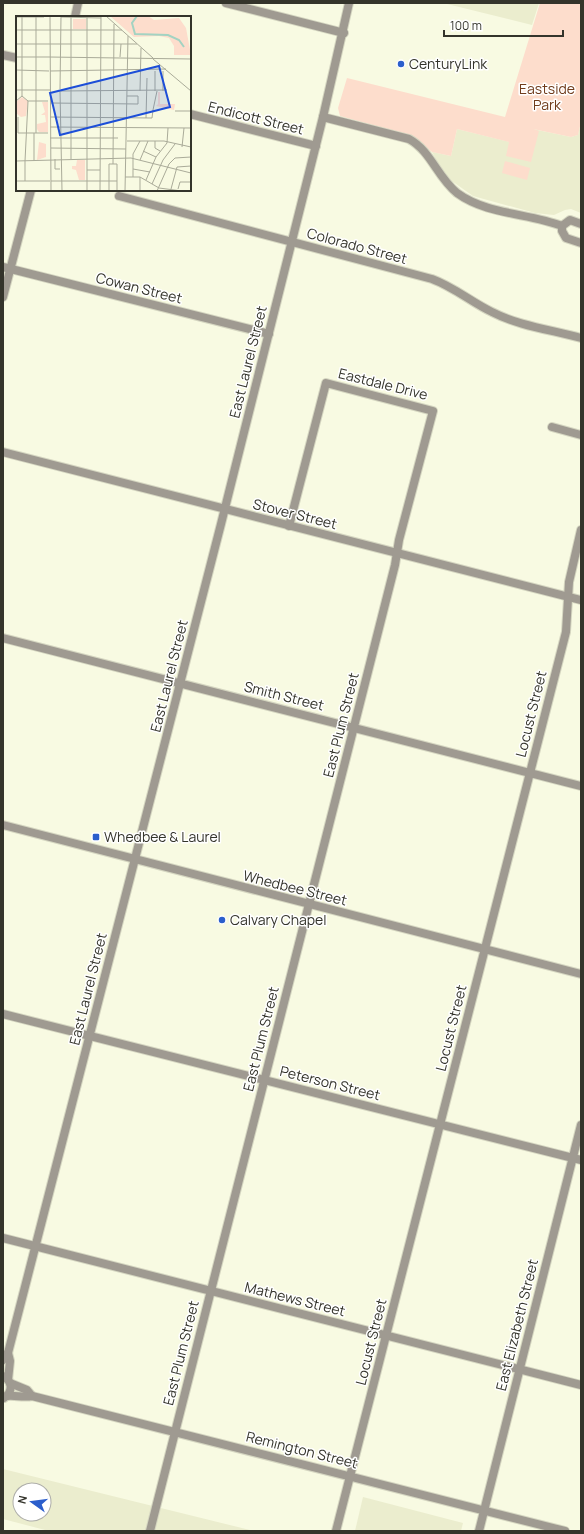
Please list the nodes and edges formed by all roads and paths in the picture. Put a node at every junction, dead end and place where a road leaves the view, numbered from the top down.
1 (78, 3) edge
2 (226, 3) edge
3 (350, 3) edge
4 (75, 16) edge
5 (344, 33) junction
6 (3, 55) edge
7 (16, 58) edge
8 (191, 114) edge
9 (323, 117) junction
10 (316, 146) junction
11 (30, 191) edge
12 (119, 196) dead end
13 (581, 224) edge
14 (562, 226) junction
15 (292, 242) junction
16 (581, 243) edge
17 (7, 268) edge
18 (3, 297) edge
19 (268, 334) junction
20 (581, 338) edge
21 (552, 427) dead end
22 (581, 435) edge
23 (3, 452) edge
24 (225, 509) junction
25 (289, 526) junction
26 (581, 530) edge
27 (398, 554) junction
28 (569, 597) junction
29 (581, 600) edge
30 (3, 638) edge
31 (180, 683) junction
32 (354, 728) junction
33 (529, 773) junction
34 (581, 786) edge
35 (3, 825) edge
36 (135, 859) junction
37 (308, 905) junction
38 (484, 949) junction
39 (581, 974) edge
40 (3, 1014) edge
41 (90, 1035) junction
42 (264, 1080) junction
43 (440, 1124) junction
44 (581, 1125) edge
45 (577, 1159) edge
46 (3, 1238) edge
47 (36, 1246) junction
48 (210, 1291) junction
49 (386, 1336) junction
50 (6, 1356) edge
51 (519, 1370) junction
52 (7, 1379) edge
53 (581, 1385) edge
54 (32, 1396) junction
55 (4, 1398) edge
56 (175, 1431) junction
57 (350, 1476) junction
58 (485, 1510) junction
59 (150, 1531) edge
60 (336, 1531) edge
61 (480, 1531) edge
62 (565, 1531) edge

1 - 4 street
2 - 5 street
3 - 5 street, East Laurel Street
5 - 9 street, East Laurel Street
6 - 7 street
8 - 10 street, Endicott Street
9 - 10 street, East Laurel Street
9 - 14 street
10 - 15 street, East Laurel Street
11 - 17 street
12 - 15 street, Colorado Street
13 - 14 street
14 - 16 street
15 - 19 street, East Laurel Street
15 - 20 street, Colorado Street
17 - 18 street
17 - 19 street, Cowan Street
19 - 24 street, East Laurel Street
21 - 22 street
23 - 24 street, Stover Street
24 - 25 street, Stover Street
24 - 31 street, East Laurel Street
25 - 27 street, Stover Street
25 - 27 street, Eastdale Drive
26 - 28 street, Locust Street
27 - 28 street, Stover Street
27 - 32 street, East Plum Street
28 - 29 street, Stover Street
28 - 33 street, Locust Street
30 - 31 street, Smith Street
31 - 32 street, Smith Street
31 - 36 street, East Laurel Street
32 - 33 street, Smith Street
32 - 37 street, East Plum Street
33 - 34 street, Smith Street
33 - 38 street, Locust Street
35 - 36 street, Whedbee Street
36 - 37 street, Whedbee Street
36 - 41 street, East Laurel Street
37 - 38 street, Whedbee Street
37 - 42 street, East Plum Street
38 - 39 street, Whedbee Street
38 - 43 street, Locust Street
40 - 41 street, Peterson Street
41 - 42 street, Peterson Street
41 - 47 street, East Laurel Street
42 - 43 street, Peterson Street
42 - 48 street, East Plum Street
43 - 45 street, Peterson Street
43 - 49 street, Locust Street
44 - 45 street, East Elizabeth Street
45 - 51 street, East Elizabeth Street
46 - 47 street, Mathews Street
47 - 48 street, Mathews Street
47 - 50 street, East Laurel Street
48 - 49 street, Mathews Street
48 - 56 street, East Plum Street
49 - 51 street, Mathews Street
49 - 57 street, Locust Street
50 - 52 street, East Laurel Street
51 - 53 street, Mathews Street
51 - 58 street, East Elizabeth Street
52 - 54 street, Remington Street
52 - 55 street, East Laurel Street
54 - 55 street, Remington Street
54 - 56 street, Remington Street
56 - 57 street, Remington Street
56 - 59 street, East Plum Street
57 - 58 street, Remington Street
57 - 60 street, Locust Street
58 - 61 street, East Elizabeth Street
58 - 62 street, Remington Street

